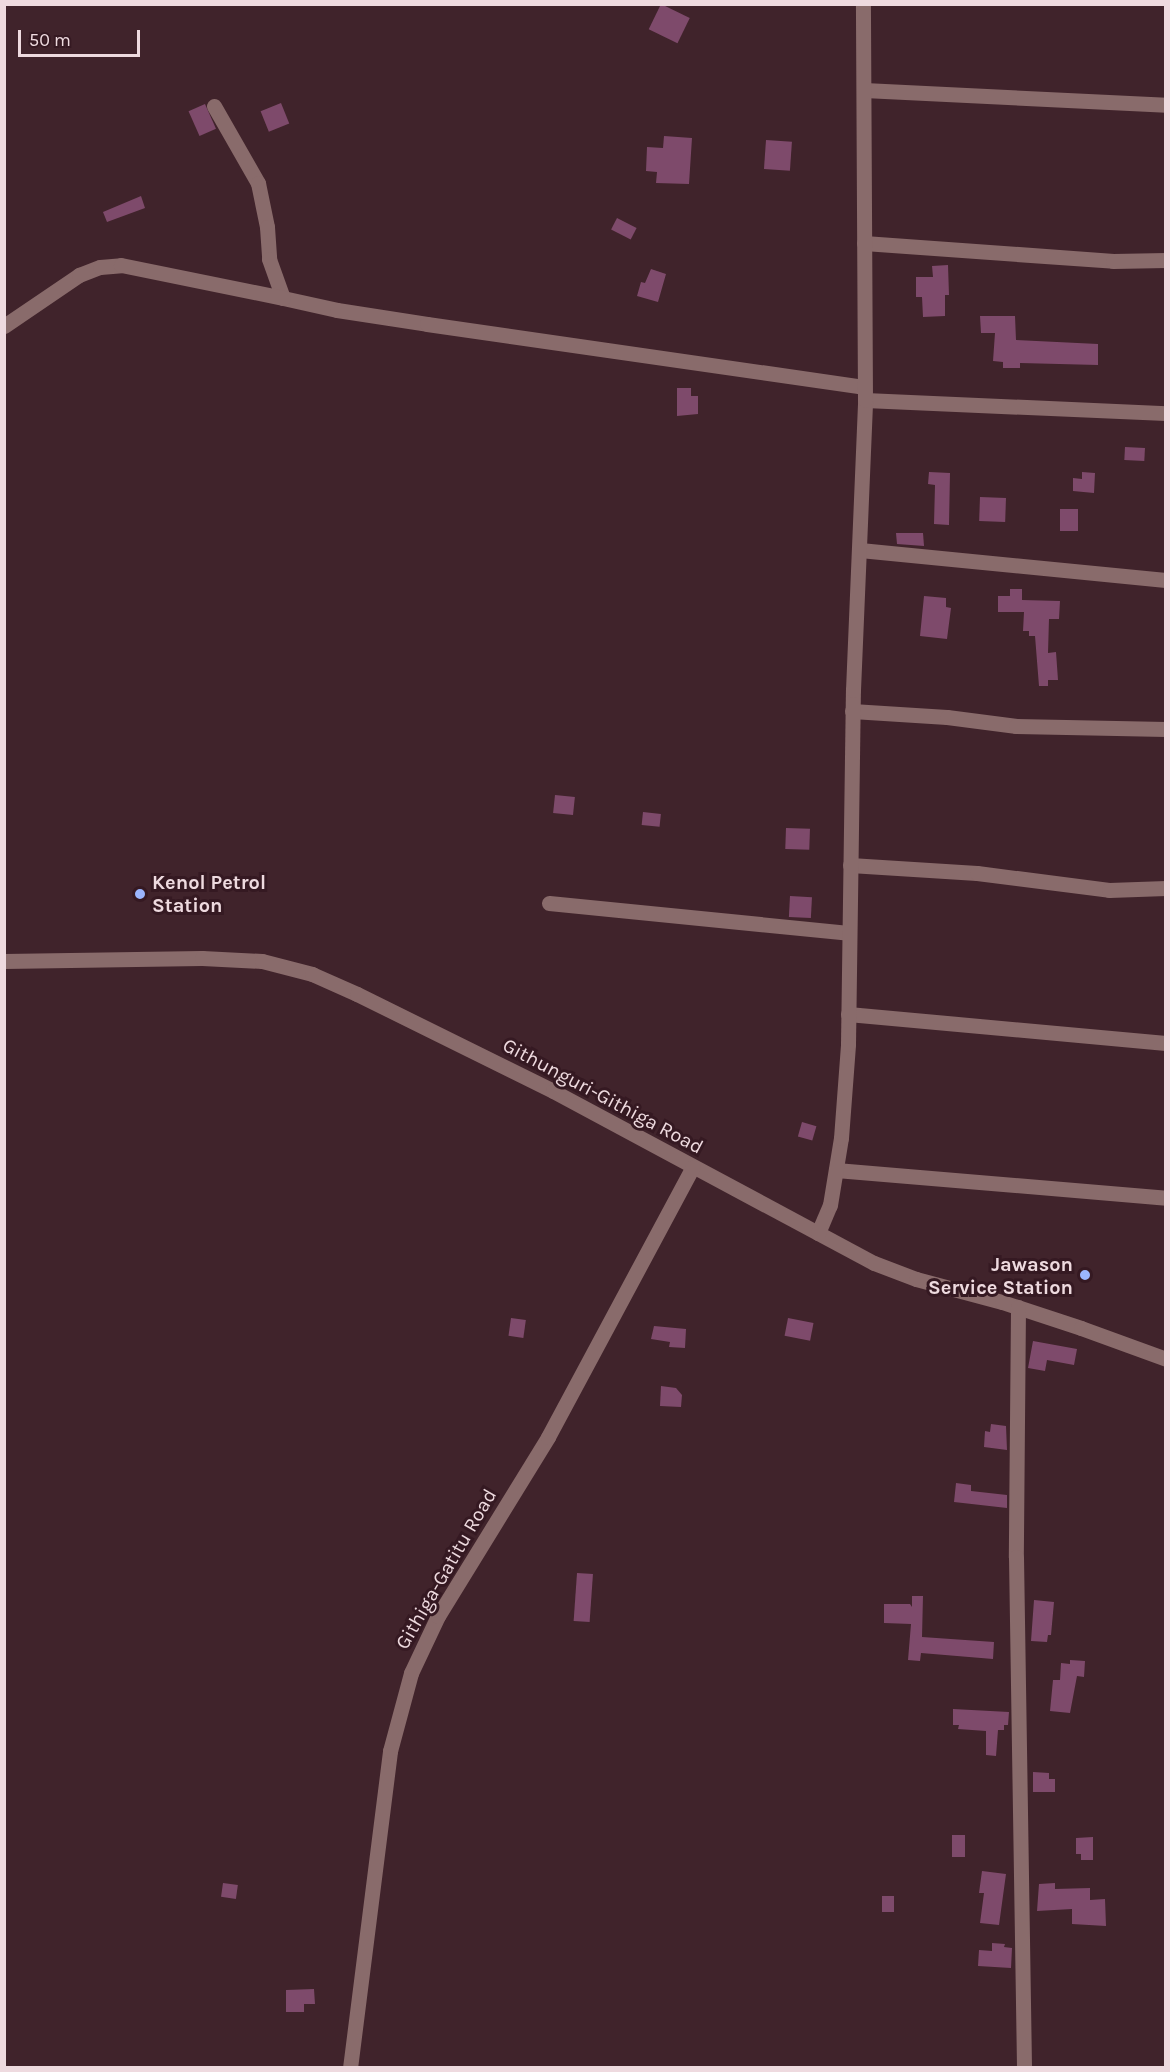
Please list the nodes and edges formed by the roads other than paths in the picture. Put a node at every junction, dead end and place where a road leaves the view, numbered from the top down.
1 (863, 4) edge
2 (864, 90) junction
3 (1166, 105) edge
4 (214, 106) dead end
5 (864, 243) junction
6 (1166, 260) edge
7 (284, 298) junction
8 (4, 326) edge
9 (864, 394) junction
10 (1166, 413) edge
11 (860, 550) junction
12 (1166, 580) edge
13 (852, 711) junction
14 (1166, 729) edge
15 (850, 865) junction
16 (1166, 888) edge
17 (549, 903) dead end
18 (849, 933) junction
19 (4, 961) edge
20 (848, 1014) junction
21 (1166, 1043) edge
22 (693, 1167) junction
23 (836, 1170) junction
24 (1166, 1198) edge
25 (818, 1233) junction
26 (1018, 1307) junction
27 (1166, 1359) edge
28 (350, 2067) edge
29 (1024, 2067) edge

1 - 2 street
2 - 3 street
2 - 5 street
4 - 7 street
5 - 6 street
5 - 9 street
7 - 8 street
7 - 9 street
9 - 10 street
9 - 11 street
11 - 12 street
11 - 13 street
13 - 14 street
13 - 15 street
15 - 16 street
15 - 18 street
17 - 18 street
18 - 20 street
19 - 22 street, Githunguri-Githiga Road
20 - 21 street
20 - 23 street
22 - 25 street, Githunguri-Githiga Road
22 - 28 street, Githiga-Gatitu Road
23 - 24 street
23 - 25 street
25 - 26 street, Githunguri-Githiga Road
26 - 27 street, Githunguri-Githiga Road
26 - 29 street

